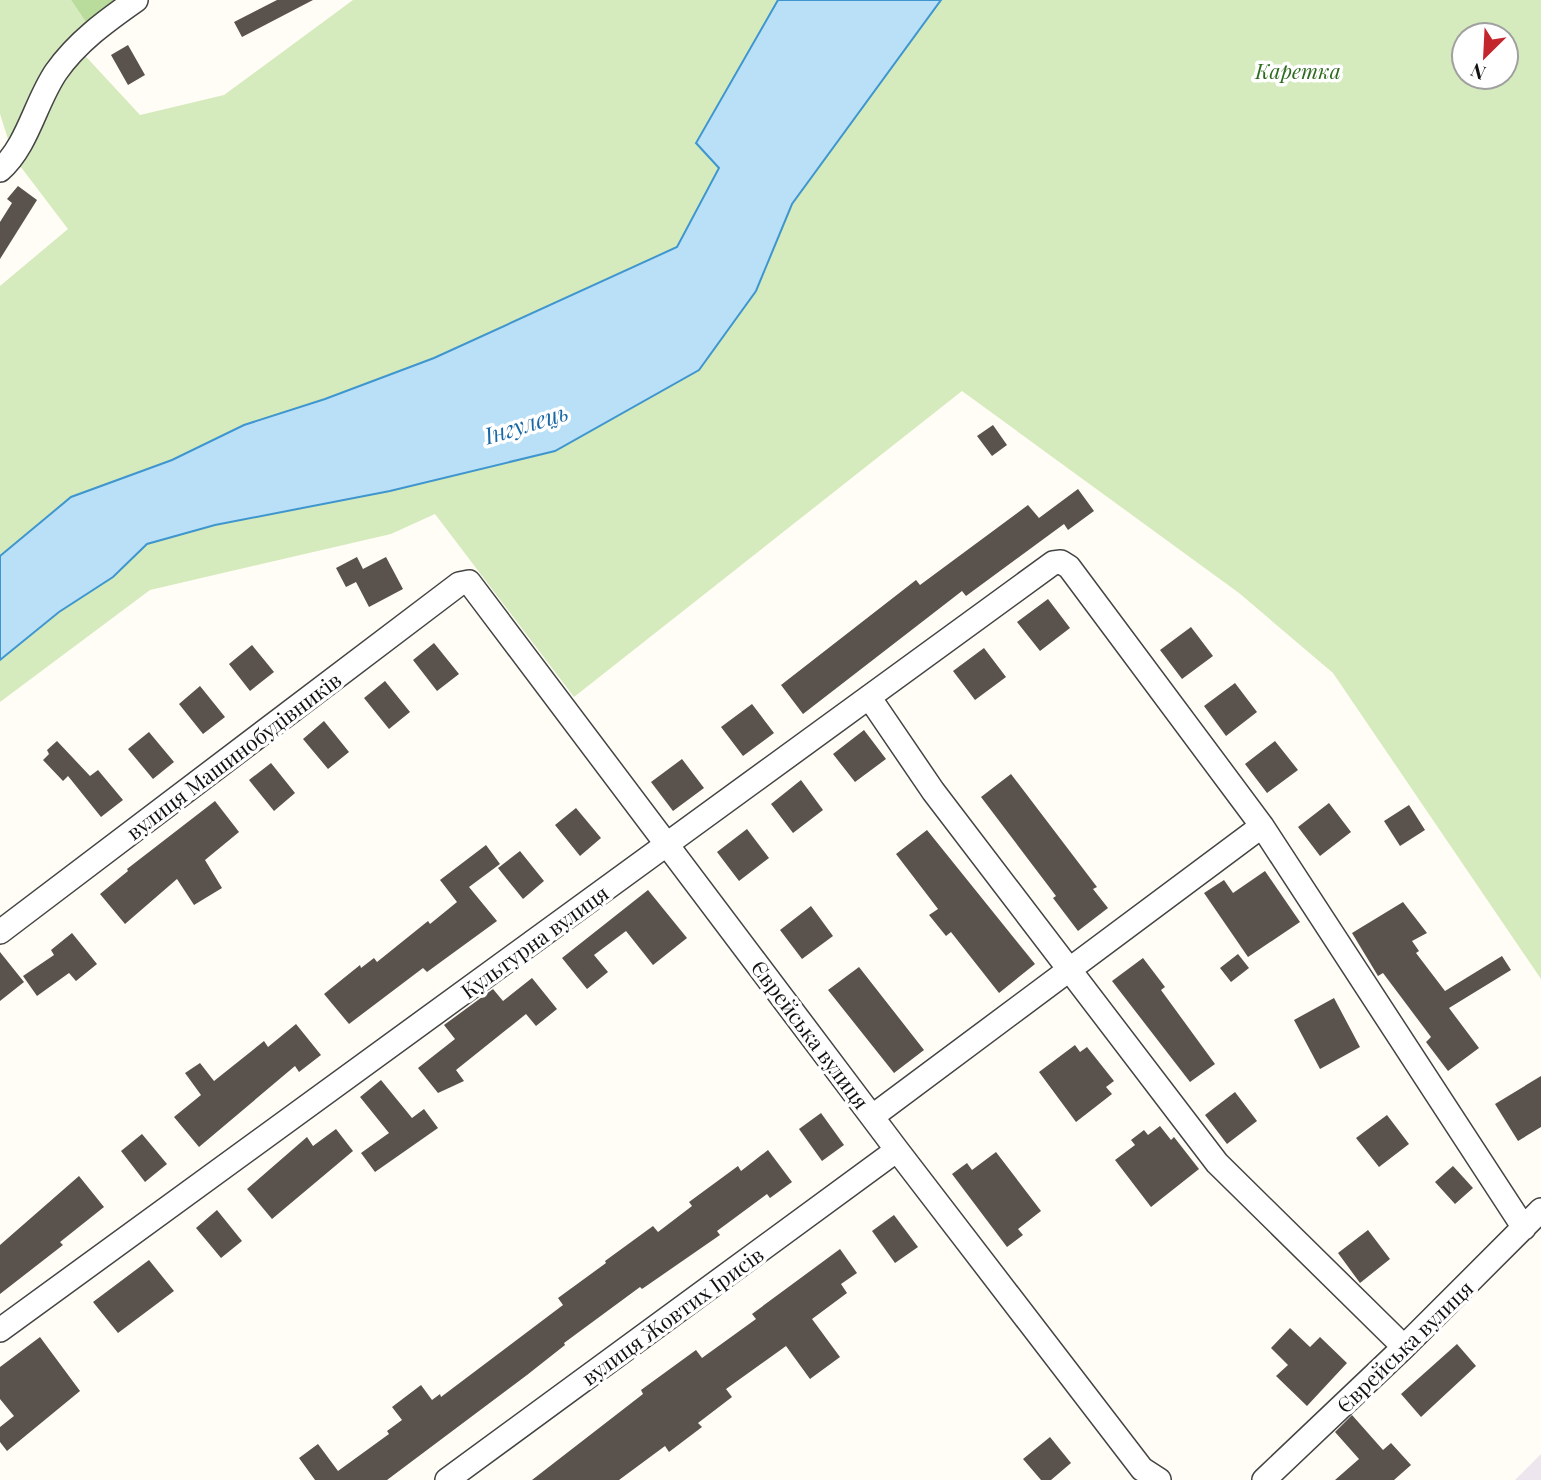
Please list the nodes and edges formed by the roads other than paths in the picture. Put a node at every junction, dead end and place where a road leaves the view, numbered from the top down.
1 (136, 0) edge
2 (0, 170) edge
3 (468, 582) joint
4 (869, 697) junction
5 (1262, 826) junction
6 (667, 844) junction
7 (0, 932) edge
8 (1071, 971) junction
9 (873, 1115) junction
10 (897, 1150) junction
11 (1541, 1210) edge
12 (1524, 1228) junction
13 (0, 1330) edge
14 (1404, 1347) junction
15 (1143, 1476) edge
16 (447, 1480) edge
17 (1264, 1480) edge

1 - 2 street
3 - 6 street, Єврейська вулиця
3 - 7 street, вулиця Машинобудівників
4 - 5 street, Культурна вулиця
4 - 6 street, Культурна вулиця
4 - 8 street
5 - 8 street
5 - 12 street
6 - 9 street, Єврейська вулиця
6 - 13 street, Культурна вулиця
8 - 9 street
8 - 14 street
9 - 10 street, Єврейська вулиця
10 - 15 street, Єврейська вулиця
10 - 16 street, вулиця Жовтих Ірисів
11 - 12 street, Єврейська вулиця
12 - 14 street, Єврейська вулиця
14 - 17 street, Єврейська вулиця

